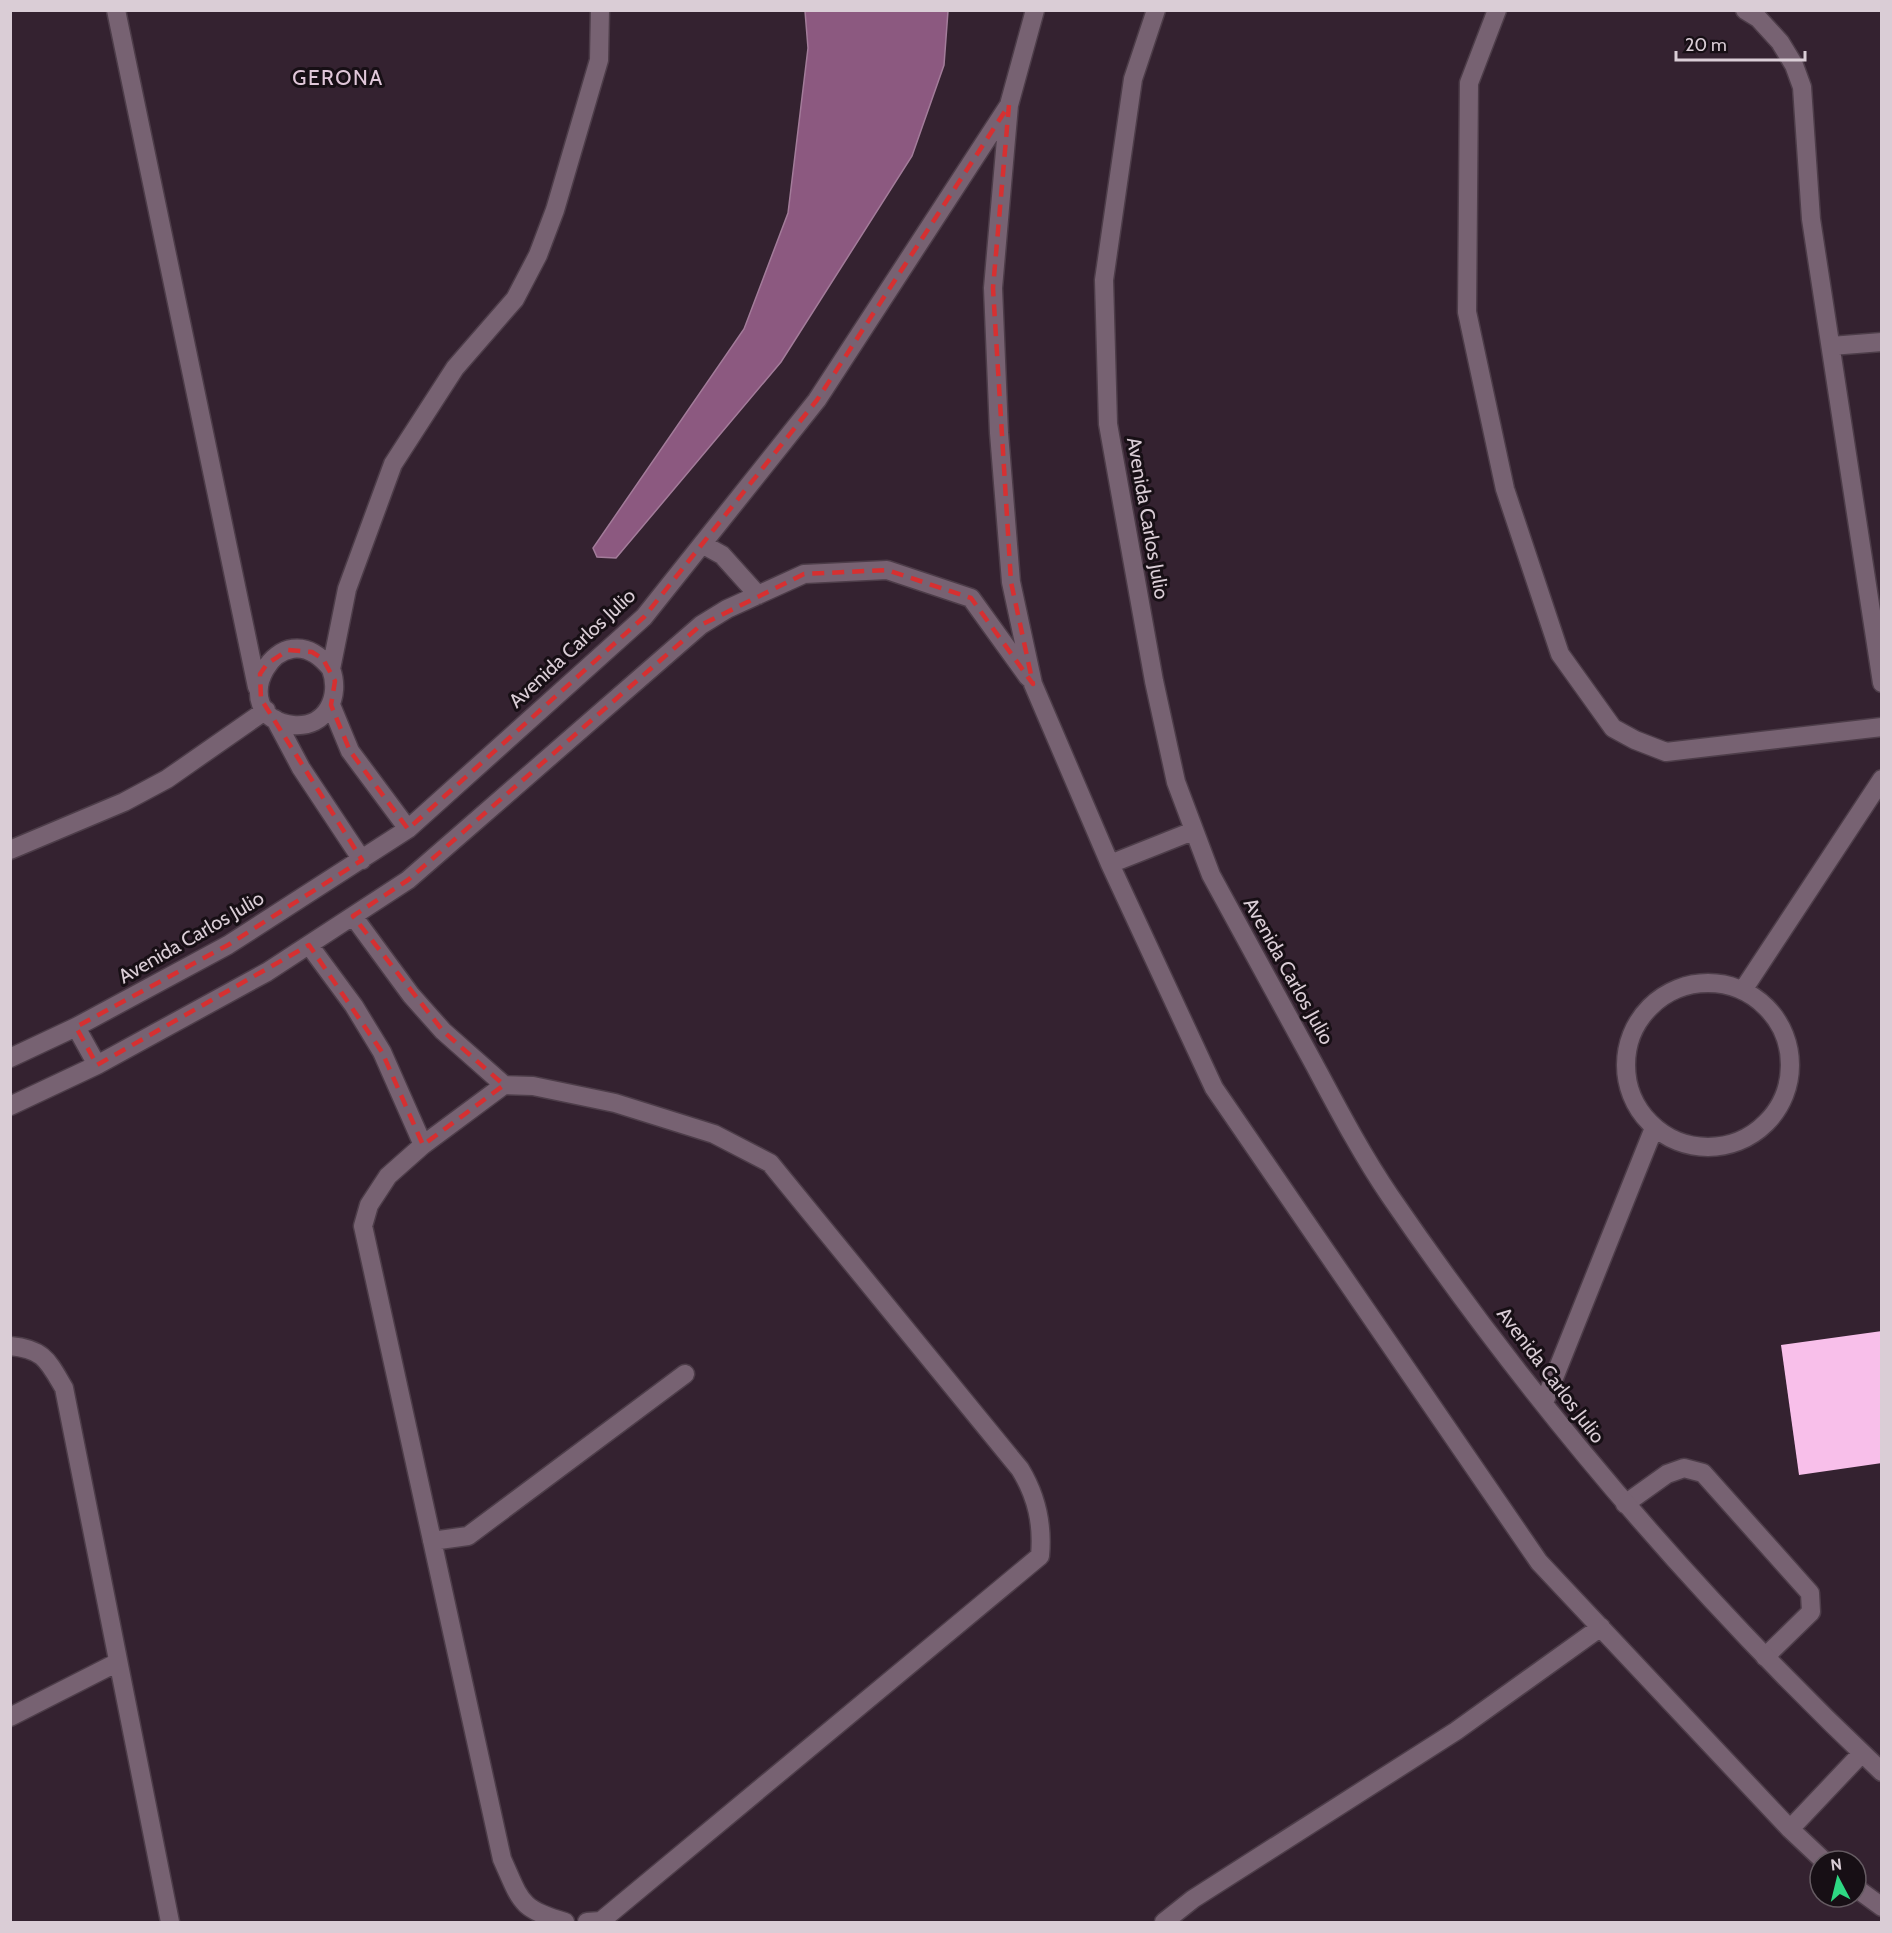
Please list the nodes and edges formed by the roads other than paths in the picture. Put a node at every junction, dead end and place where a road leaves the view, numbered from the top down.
1 (600, 10) edge
2 (1035, 10) edge
3 (1156, 10) edge
4 (1497, 10) edge
5 (1745, 10) edge
6 (121, 12) edge
7 (1009, 105) junction
8 (1881, 342) edge
9 (1831, 346) junction
10 (702, 544) junction
11 (758, 595) junction
12 (331, 669) junction
13 (1881, 683) edge
14 (1033, 684) junction
15 (331, 705) junction
16 (267, 709) junction
17 (1881, 727) edge
18 (1881, 779) edge
19 (408, 829) junction
20 (1192, 831) junction
21 (10, 850) edge
22 (362, 860) junction
23 (1110, 864) junction
24 (353, 916) junction
25 (309, 945) junction
26 (1743, 990) junction
27 (75, 1027) junction
28 (10, 1058) edge
29 (97, 1065) junction
30 (504, 1085) junction
31 (10, 1106) edge
32 (1654, 1128) junction
33 (423, 1145) junction
34 (10, 1346) edge
35 (685, 1374) dead end
36 (1544, 1403) junction
37 (1625, 1504) junction
38 (432, 1541) junction
39 (1600, 1627) junction
40 (1765, 1657) junction
41 (117, 1662) junction
42 (10, 1717) edge
43 (1862, 1753) junction
44 (1881, 1772) edge
45 (1790, 1829) junction
46 (1811, 1849) edge
47 (1868, 1897) edge
48 (1881, 1907) edge
49 (170, 1923) edge
50 (565, 1923) edge
51 (587, 1923) edge
52 (1164, 1923) edge

1 - 12 street
2 - 7 street, Avenida Carlos Julio
3 - 20 street, Avenida Carlos Julio
4 - 17 street
5 - 9 street
6 - 16 street
7 - 10 street, Avenida Carlos Julio
7 - 14 street, Avenida Carlos Julio
8 - 9 street
9 - 13 street
10 - 11 street
10 - 19 street, Avenida Carlos Julio
11 - 14 street, Avenida Carlos Julio
11 - 24 street, Avenida Carlos Julio
12 - 15 street
12 - 16 street
14 - 23 street, Avenida Carlos Julio
15 - 16 street
15 - 19 street
16 - 21 street
16 - 22 street
18 - 26 street
19 - 22 street, Avenida Carlos Julio
20 - 23 street
20 - 36 street, Avenida Carlos Julio
22 - 27 street, Avenida Carlos Julio
23 - 39 street, Avenida Carlos Julio
24 - 25 street, Avenida Carlos Julio
24 - 30 street
25 - 29 street, Avenida Carlos Julio
25 - 33 street
26 - 32 street
26 - 32 street
27 - 28 street, Avenida Carlos Julio
27 - 29 street
29 - 31 street, Avenida Carlos Julio
30 - 33 street
30 - 51 street
32 - 36 street
33 - 38 street
34 - 41 street
35 - 38 street
36 - 37 street, Avenida Carlos Julio
37 - 40 street, Avenida Carlos Julio
37 - 40 street
38 - 50 street
39 - 45 street, Avenida Carlos Julio
39 - 52 street
40 - 43 street, Avenida Carlos Julio
41 - 42 street
41 - 49 street
43 - 44 street, Avenida Carlos Julio
43 - 45 street
45 - 46 street, Avenida Carlos Julio
47 - 48 street

